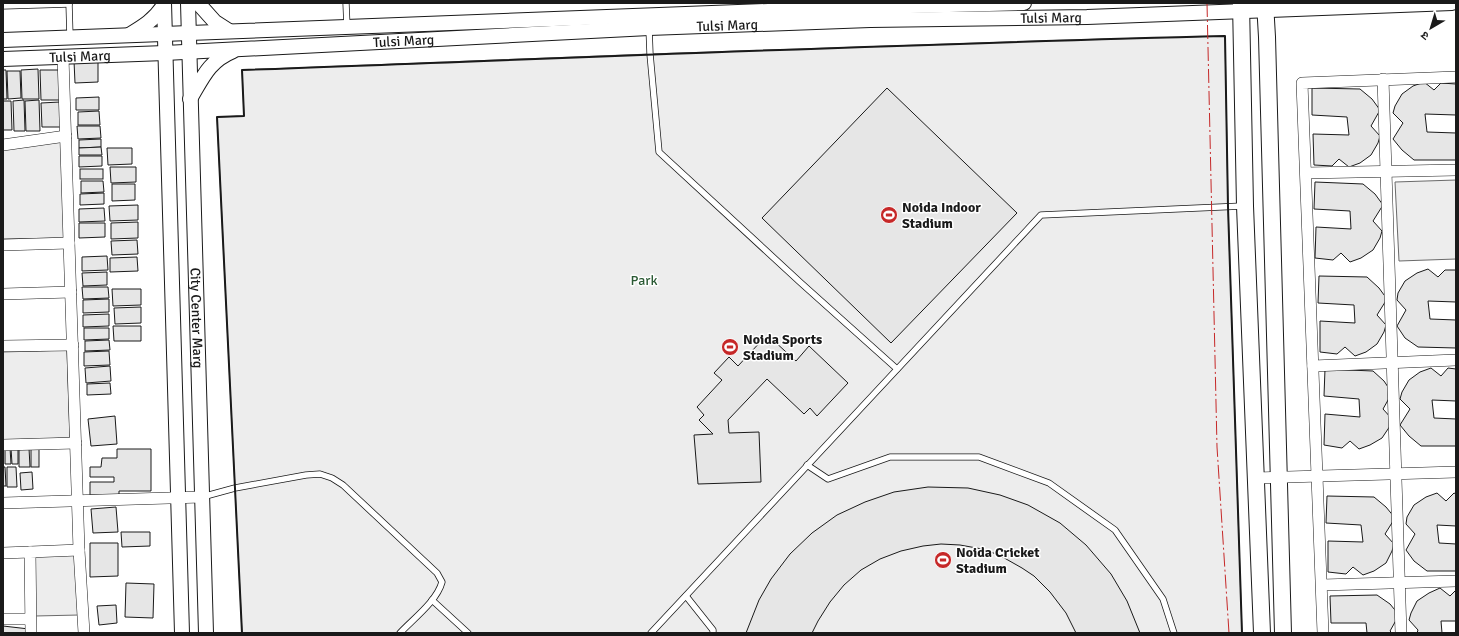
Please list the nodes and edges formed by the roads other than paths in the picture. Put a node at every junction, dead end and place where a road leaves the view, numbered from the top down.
1 (69, 3) edge
2 (188, 3) edge
3 (198, 3) edge
4 (346, 3) edge
5 (1024, 3) edge
6 (1452, 3) edge
7 (164, 4) edge
8 (3, 6) edge
9 (1241, 7) edge
10 (1265, 7) edge
11 (649, 22) junction
12 (347, 27) junction
13 (229, 31) junction
14 (188, 33) junction
15 (165, 34) junction
16 (129, 35) junction
17 (70, 38) junction
18 (3, 40) edge
19 (237, 49) junction
20 (189, 52) junction
21 (165, 53) junction
22 (63, 57) junction
23 (3, 59) edge
24 (1456, 77) edge
25 (1383, 80) junction
26 (190, 98) junction
27 (66, 136) junction
28 (3, 145) edge
29 (1456, 170) edge
30 (1386, 171) junction
31 (1306, 173) junction
32 (1245, 206) junction
33 (69, 243) junction
34 (3, 245) edge
35 (71, 292) junction
36 (3, 294) edge
37 (72, 345) junction
38 (3, 346) edge
39 (1456, 360) edge
40 (1392, 362) junction
41 (1313, 366) junction
42 (897, 369) junction
43 (76, 442) junction
44 (3, 445) edge
45 (807, 465) junction
46 (1456, 472) edge
47 (1396, 474) junction
48 (1318, 476) junction
49 (1279, 477) junction
50 (1256, 478) junction
51 (202, 497) junction
52 (178, 498) junction
53 (78, 500) junction
54 (3, 503) edge
55 (79, 550) junction
56 (3, 552) edge
57 (30, 552) junction
58 (1456, 581) edge
59 (1399, 583) junction
60 (1322, 585) junction
61 (686, 596) junction
62 (432, 600) junction
63 (3, 619) edge
64 (30, 619) junction
65 (31, 633) edge
66 (84, 633) edge
67 (182, 633) edge
68 (206, 633) edge
69 (400, 633) edge
70 (468, 633) edge
71 (651, 633) edge
72 (713, 633) edge
73 (1174, 633) edge
74 (1262, 633) edge
75 (1283, 633) edge
76 (1324, 633) edge
77 (1401, 633) edge

1 - 8 lane
1 - 17 lane
2 - 14 street, City Center Marg
3 - 13 street
4 - 12 lane
5 - 11 street, Tulsi Marg
6 - 10 street, Tulsi Marg
7 - 15 street, City Center Marg
7 - 16 street
9 - 10 street, Tulsi Marg
9 - 11 street, Tulsi Marg
9 - 32 main road
10 - 49 main road
11 - 12 street, Tulsi Marg
11 - 19 street, Tulsi Marg
11 - 42 lane
12 - 13 street, Tulsi Marg
13 - 14 street, Tulsi Marg
14 - 15 street, Tulsi Marg
14 - 20 street, City Center Marg
15 - 16 street, Tulsi Marg
15 - 21 street, City Center Marg
16 - 17 street, Tulsi Marg
17 - 18 street, Tulsi Marg
19 - 20 street, Tulsi Marg
19 - 26 street
20 - 21 street, Tulsi Marg
20 - 26 street, City Center Marg
21 - 22 street, Tulsi Marg
21 - 52 street, City Center Marg
22 - 23 street, Tulsi Marg
22 - 27 street
24 - 25 street
25 - 30 street
25 - 31 street
26 - 51 street, City Center Marg
27 - 28 street
27 - 33 street
29 - 30 street
30 - 31 street
30 - 40 street
31 - 41 street
32 - 42 lane
32 - 50 main road
33 - 34 street
33 - 35 street
35 - 36 street
35 - 37 street
37 - 38 street
37 - 43 street
39 - 40 street
40 - 41 street
40 - 47 street
41 - 48 street
42 - 45 lane
43 - 44 street
43 - 53 street
45 - 61 lane
45 - 73 lane
46 - 47 street
47 - 48 street
47 - 59 street
48 - 49 street
48 - 60 street
49 - 50 street
49 - 75 main road
50 - 74 main road
51 - 52 street
51 - 62 lane
51 - 68 street, City Center Marg
52 - 53 street
52 - 67 street, City Center Marg
53 - 54 street
53 - 55 street
55 - 57 street
55 - 66 street
56 - 57 street
57 - 64 street
58 - 59 street
59 - 60 street
59 - 77 street
60 - 76 street
61 - 71 lane
61 - 72 lane
62 - 69 lane
62 - 70 lane
63 - 64 street
64 - 65 street

